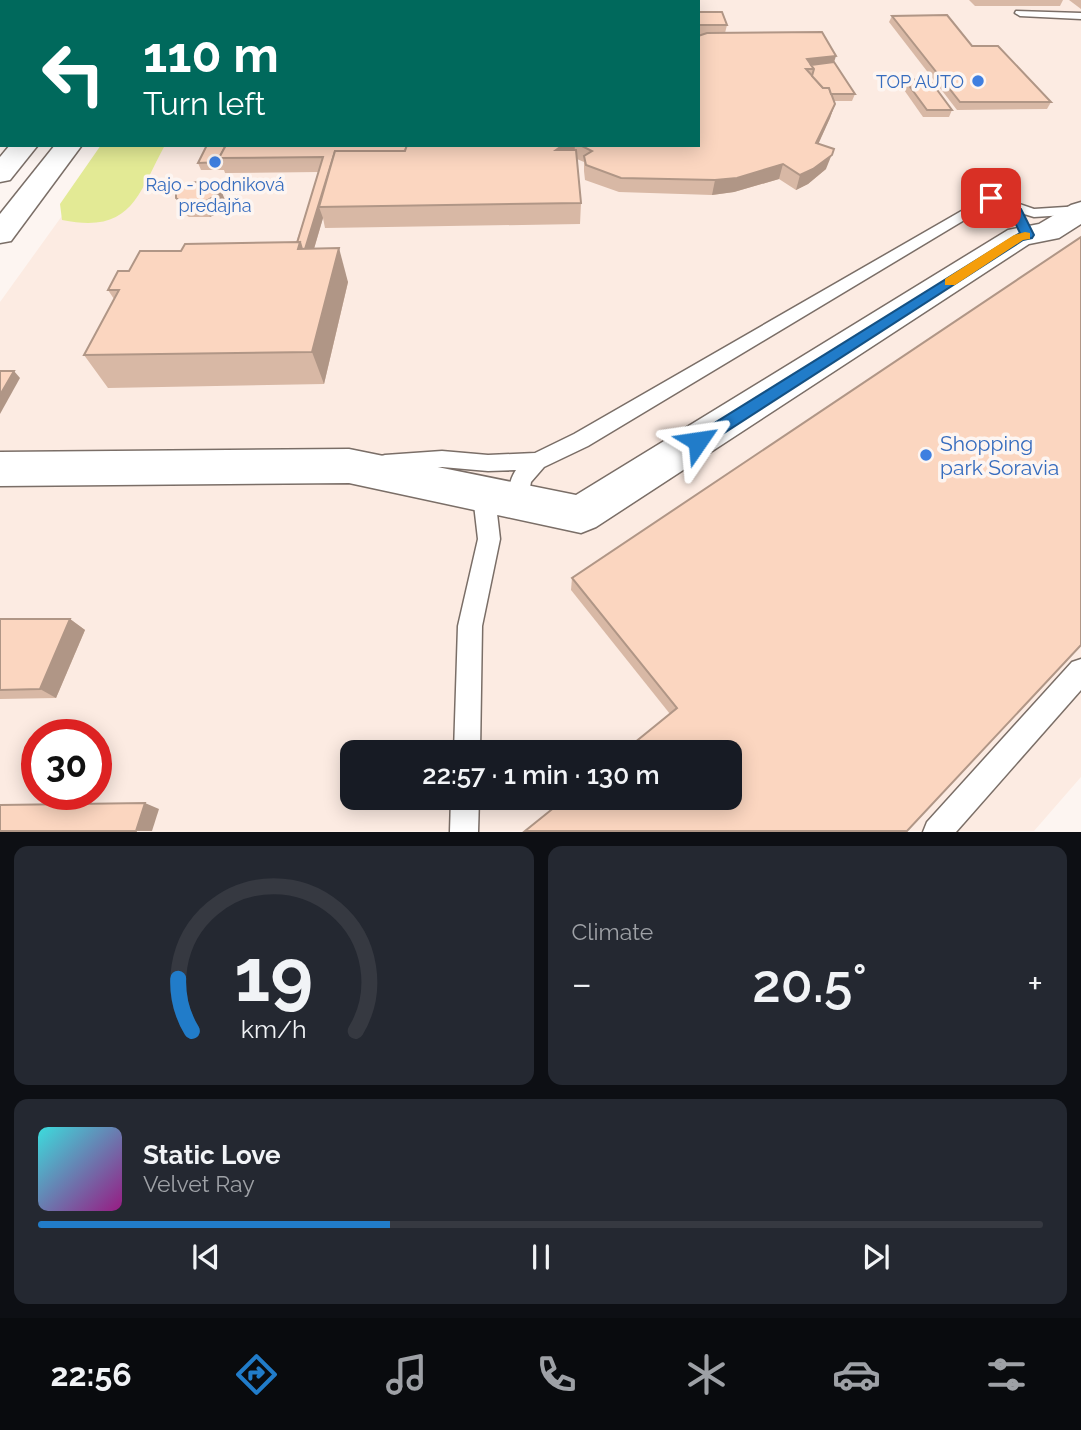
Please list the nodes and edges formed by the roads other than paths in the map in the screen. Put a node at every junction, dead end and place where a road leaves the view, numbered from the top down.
1 (1020, 13) dead end
2 (1081, 16) edge
3 (23, 147) edge
4 (67, 147) edge
5 (0, 174) edge
6 (1081, 210) edge
7 (1022, 223) junction
8 (0, 234) edge
9 (537, 461) junction
10 (349, 466) junction
11 (0, 469) edge
12 (502, 499) junction
13 (1081, 671) edge
14 (467, 740) edge
15 (465, 810) edge
16 (464, 831) edge
17 (937, 831) edge

1 - 2 lane
3 - 5 street
4 - 8 street
6 - 7 street
7 - 9 lane
7 - 12 street
9 - 10 lane
9 - 12 lane
10 - 11 street
10 - 12 street
12 - 14 lane
13 - 17 lane
15 - 16 lane

